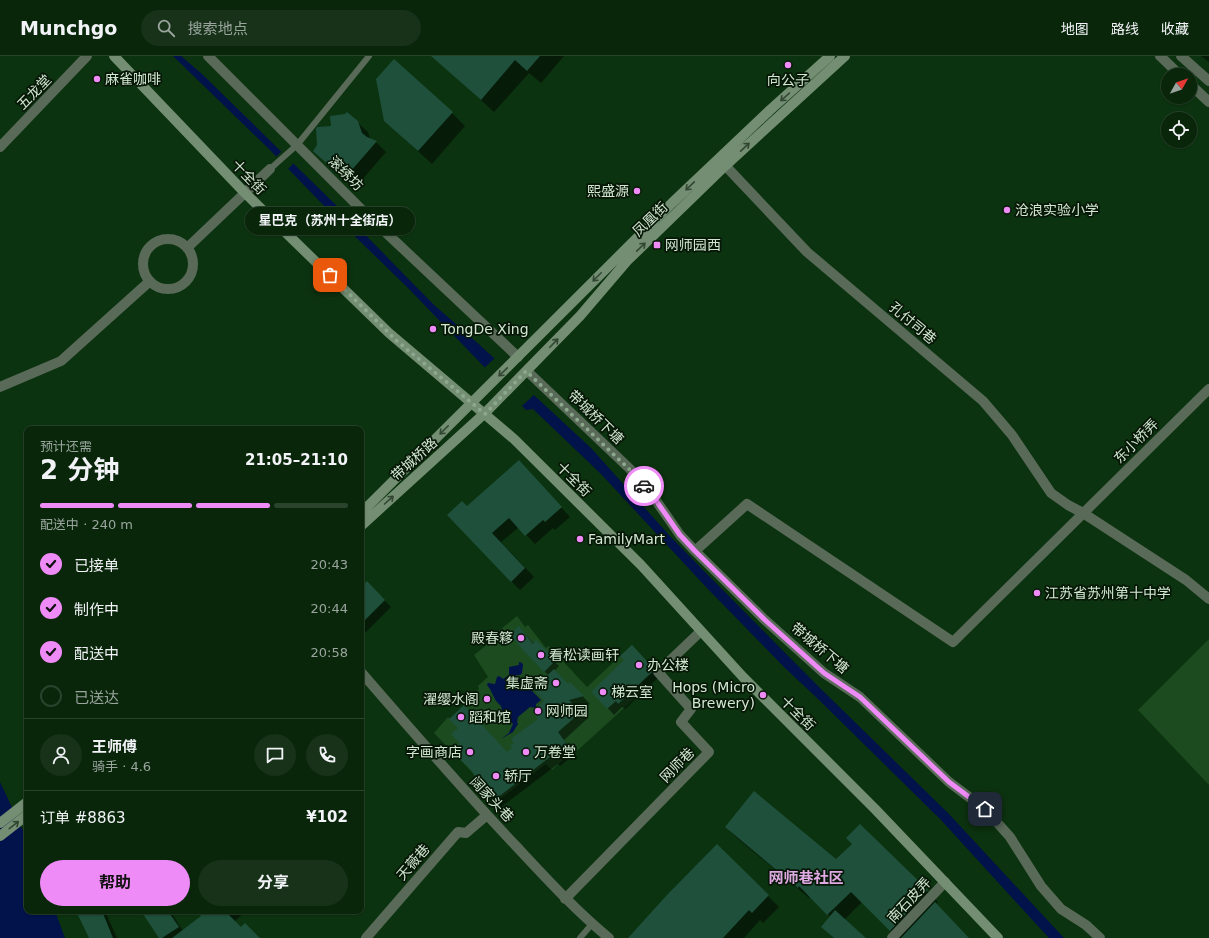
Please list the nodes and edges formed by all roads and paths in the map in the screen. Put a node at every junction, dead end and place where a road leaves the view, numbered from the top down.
1 (87, 56) edge
2 (114, 56) edge
3 (208, 56) edge
4 (369, 56) edge
5 (845, 56) edge
6 (1160, 56) edge
7 (1181, 56) edge
8 (826, 60) edge
9 (1173, 68) edge
10 (1209, 80) edge
11 (1197, 91) edge
12 (1209, 102) edge
13 (296, 146) junction
14 (0, 147) edge
15 (722, 162) junction
16 (270, 169) joint
17 (245, 193) junction
18 (187, 248) junction
19 (150, 281) junction
20 (518, 357) junction
21 (526, 371) junction
22 (0, 386) edge
23 (1209, 389) edge
24 (472, 402) junction
25 (485, 414) junction
26 (364, 510) edge
27 (1083, 513) junction
28 (364, 523) edge
29 (695, 551) junction
30 (1209, 599) edge
31 (700, 632) junction
32 (364, 675) edge
33 (24, 804) edge
34 (487, 815) junction
35 (24, 817) edge
36 (0, 823) edge
37 (0, 836) edge
38 (945, 882) junction
39 (566, 899) junction
40 (592, 924) junction
41 (366, 938) edge
42 (580, 938) edge
43 (609, 938) edge
44 (892, 938) edge
45 (998, 938) edge
46 (1100, 938) edge

1 - 14 street, 五龙堂
2 - 17 main road, 十全街
3 - 13 street, 滚绣坊
4 - 13 lane
5 - 8 main road, 凤凰街
6 - 9 street
7 - 10 street
8 - 15 main road, 凤凰街
11 - 12 street
13 - 16 lane
13 - 20 street, 滚绣坊
15 -> 20 main road, 凤凰街
21 -> 15 main road, 凤凰街
15 - 27 street, 孔付司巷
16 - 17 street
17 - 18 street
17 - 24 main road, 十全街
18 - 19 street
18 - 19 street
19 - 22 street
20 -> 24 main road, 凤凰街
21 - 25 main road, 凤凰街
21 - 29 street, 带城桥下塘
23 - 27 street, 东小桥弄
24 - 25 main road, 十全街
24 -> 26 main road, 带城桥路
28 -> 25 main road, 带城桥路
25 - 31 main road, 十全街
27 - 29 street, 东小桥弄
27 - 30 street, 孔付司巷
29 - 46 street, 带城桥下塘
31 - 38 main road, 十全街
31 - 39 street, 网师巷
32 - 34 street, 阔家头巷
33 - 36 main road
34 - 39 street, 阔家头巷
34 - 41 street, 天薇巷
37 -> 35 main road
38 - 44 street, 南石皮弄
38 - 45 main road, 十全街
39 - 40 street, 阔家头巷
40 - 42 lane
40 - 43 street, 阔家头巷

